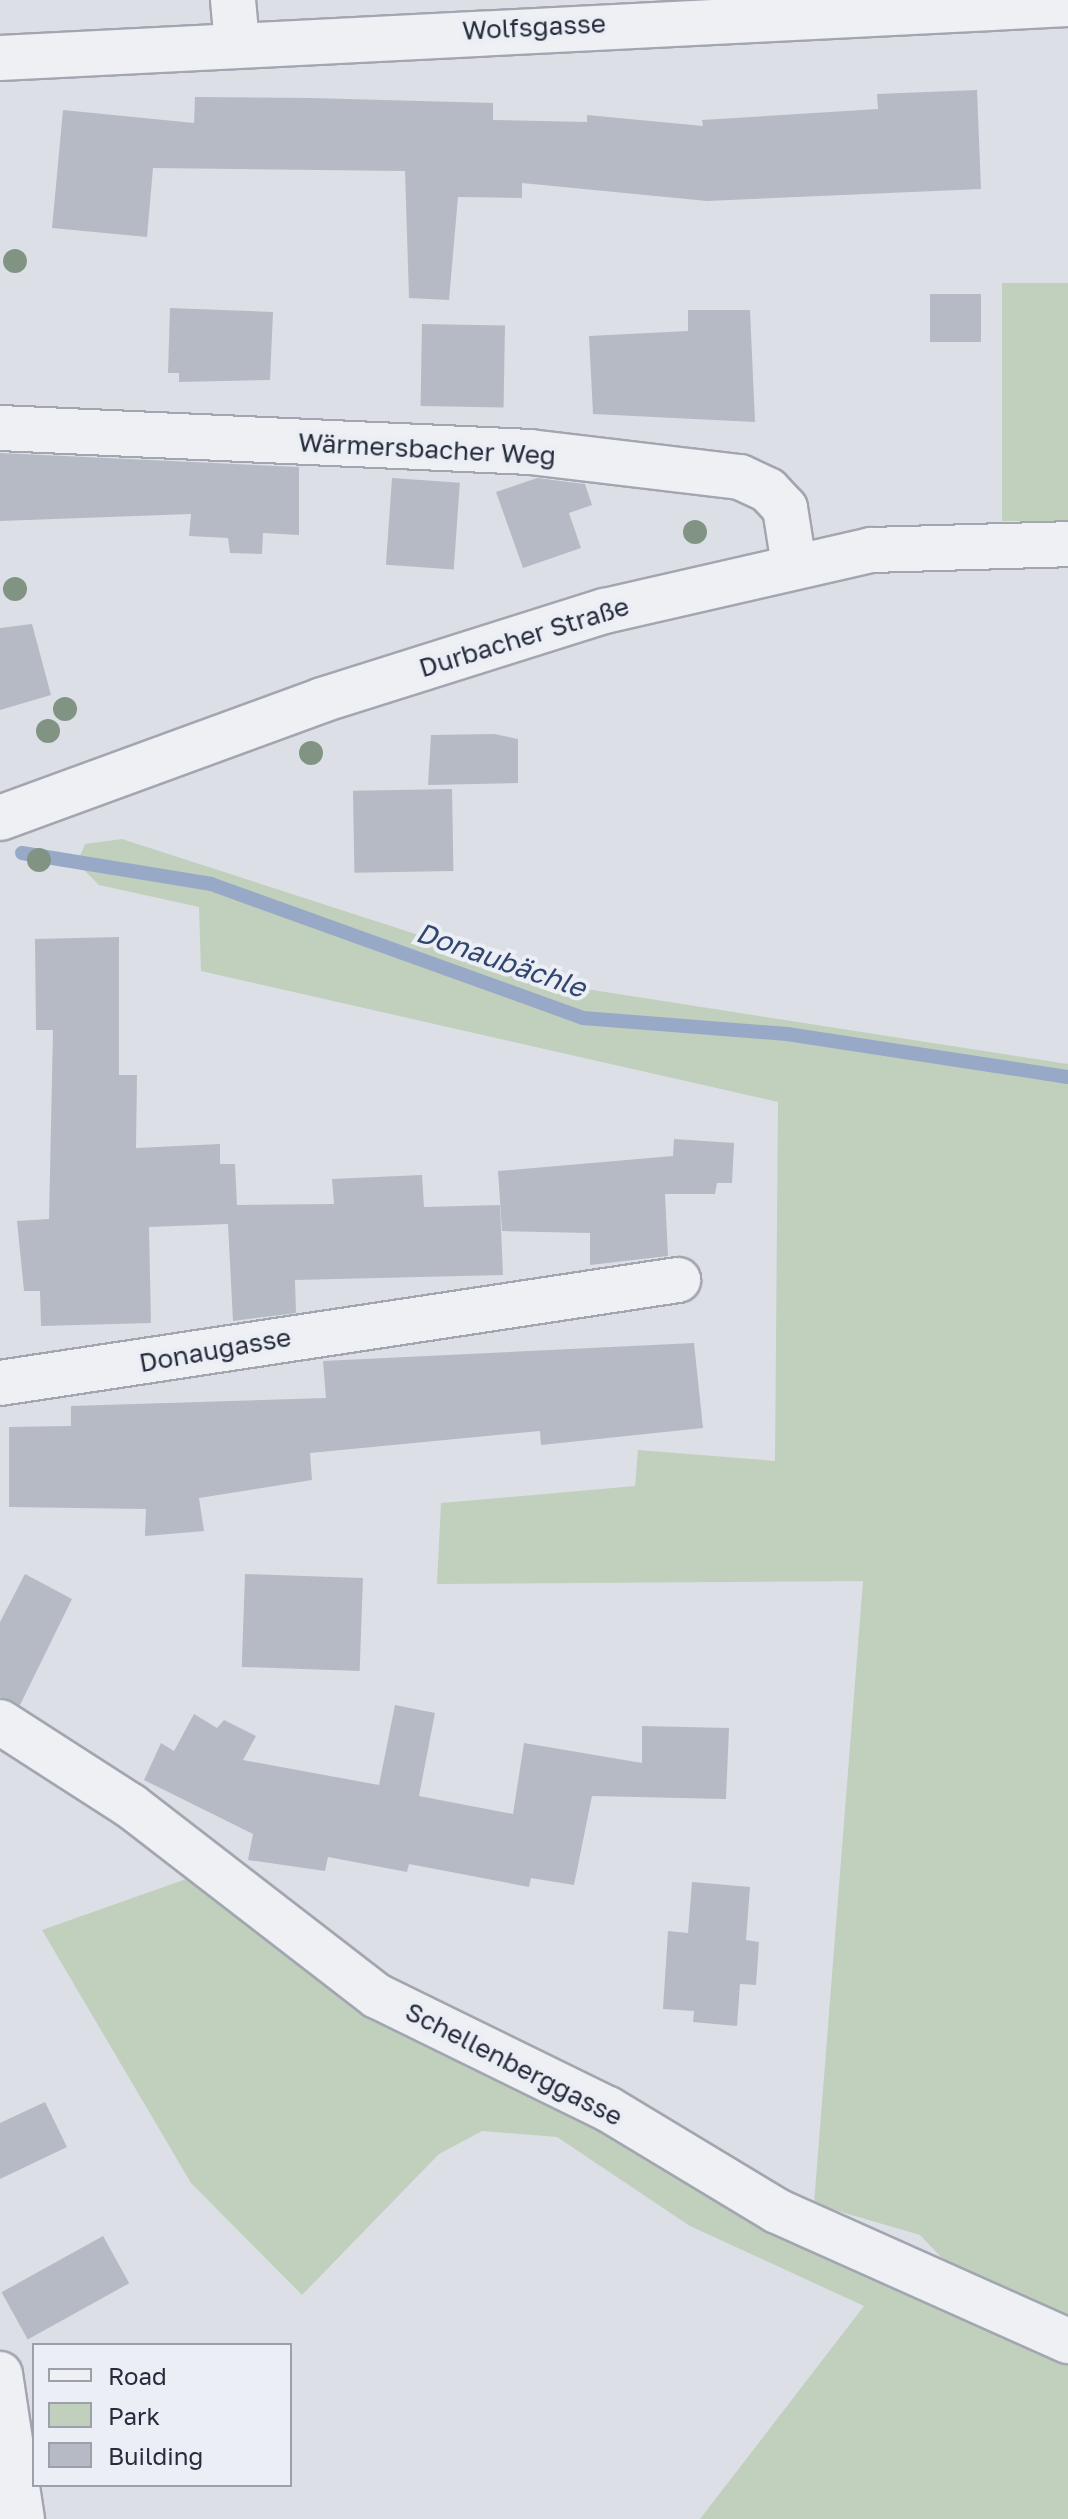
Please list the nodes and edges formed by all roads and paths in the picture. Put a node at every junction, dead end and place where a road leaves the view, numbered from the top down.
1 (233, 0) edge
2 (1068, 4) edge
3 (237, 44) junction
4 (0, 58) edge
5 (0, 428) edge
6 (1068, 544) edge
7 (794, 565) junction
8 (0, 818) edge
9 (678, 1280) dead end
10 (0, 1383) edge
11 (0, 1722) edge
12 (1068, 2341) edge
13 (0, 2374) edge
14 (22, 2519) edge

1 - 3 street
2 - 3 street, Wolfsgasse
3 - 4 street, Wolfsgasse
5 - 7 street, Wärmersbacher Weg
6 - 7 street, Durbacher Straße
7 - 8 street, Durbacher Straße
9 - 10 street, Donaugasse
11 - 12 street, Schellenberggasse
13 - 14 street

